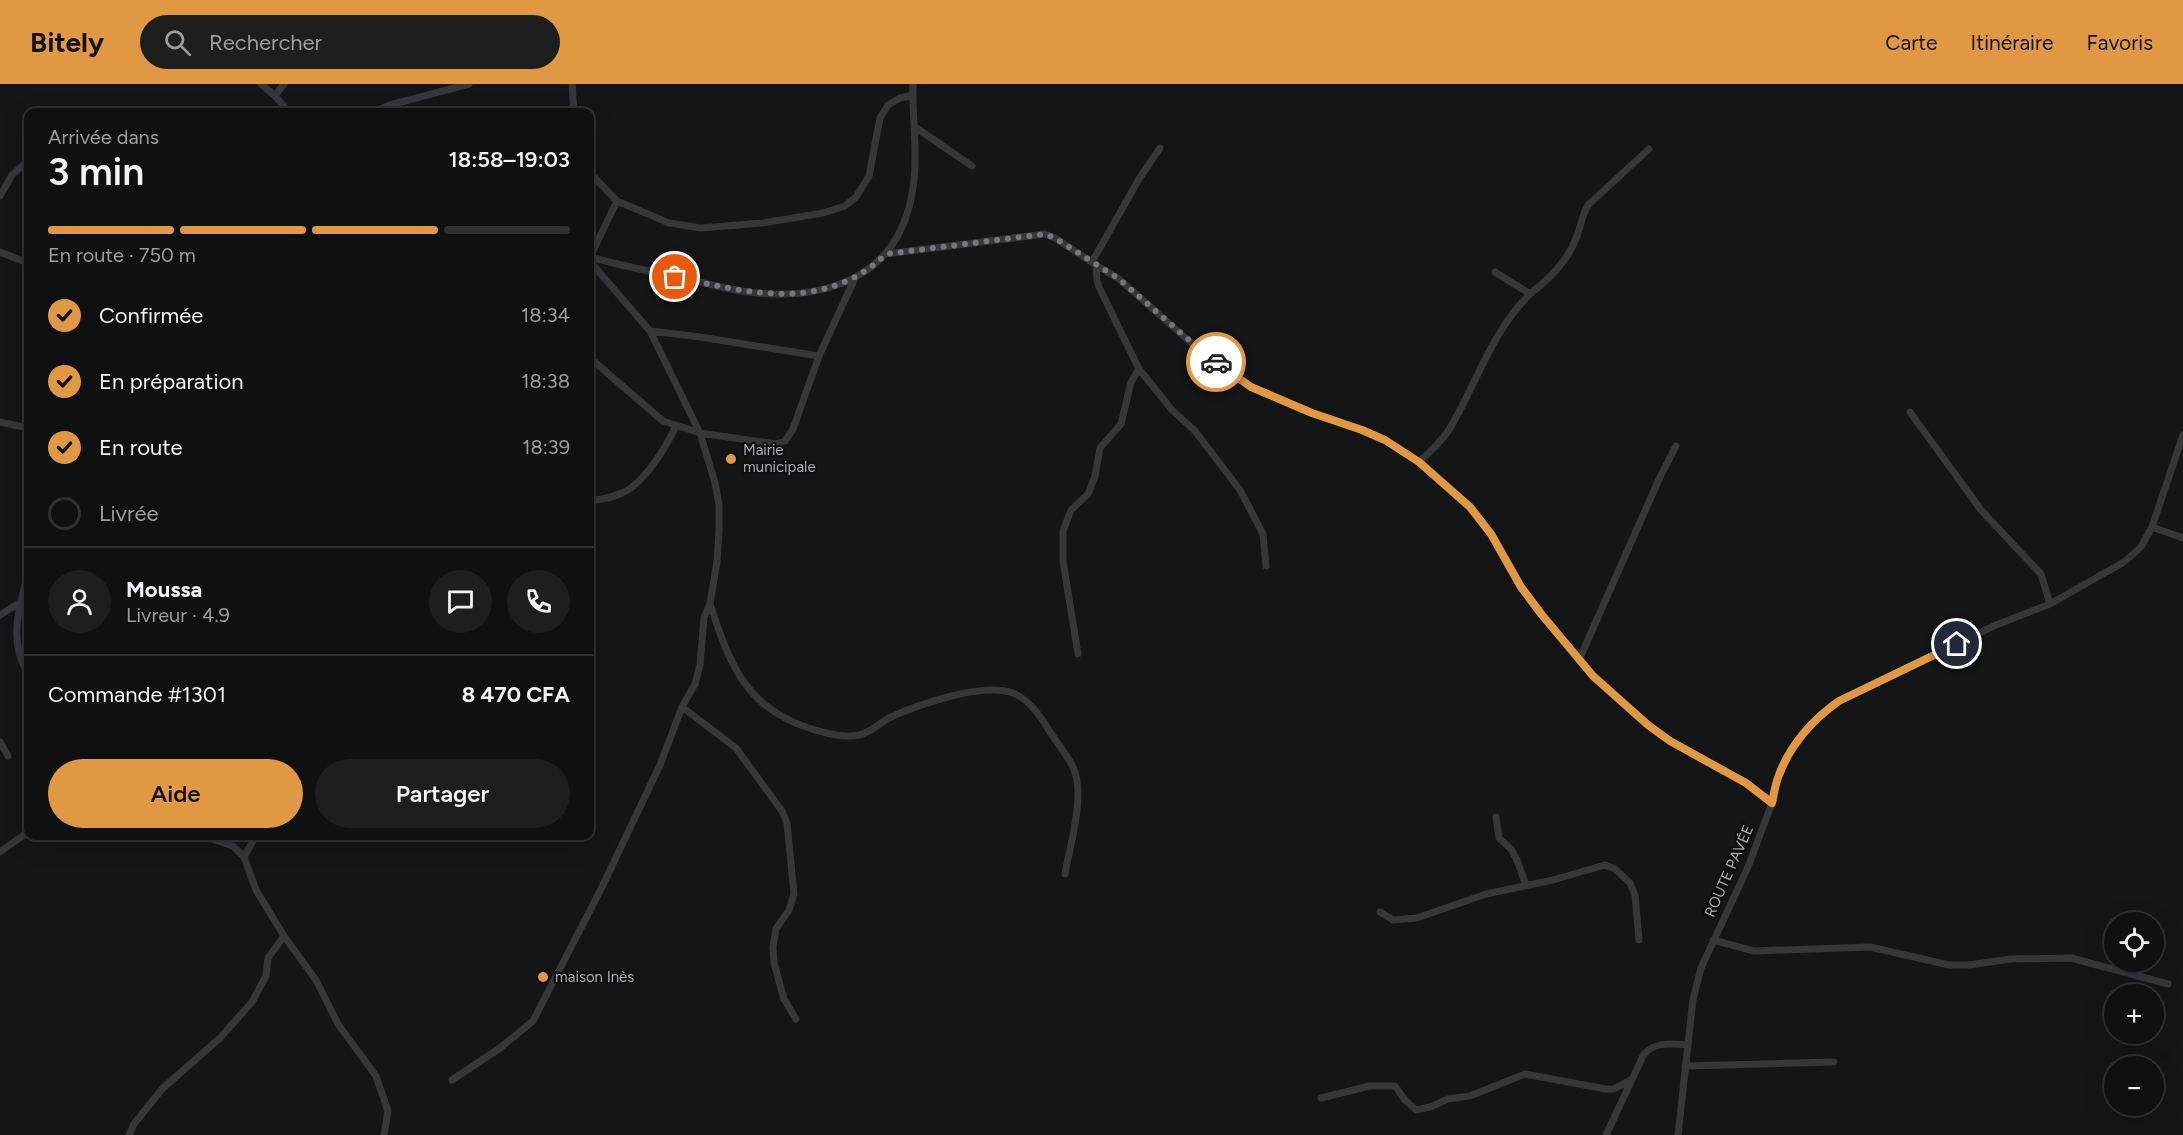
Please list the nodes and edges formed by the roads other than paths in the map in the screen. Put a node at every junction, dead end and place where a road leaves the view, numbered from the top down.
1 (261, 84) edge
2 (284, 84) edge
3 (469, 84) edge
4 (572, 84) edge
5 (915, 84) edge
6 (913, 95) junction
7 (275, 96) junction
8 (286, 108) edge
9 (383, 108) edge
10 (574, 108) edge
11 (915, 127) junction
12 (1160, 148) dead end
13 (1648, 148) dead end
14 (23, 165) dead end
15 (972, 166) dead end
16 (594, 177) edge
17 (0, 196) edge
18 (617, 201) junction
19 (594, 249) edge
20 (0, 252) edge
21 (886, 254) junction
22 (594, 258) edge
23 (24, 261) edge
24 (1094, 263) junction
25 (594, 266) edge
26 (1495, 272) dead end
27 (855, 278) junction
28 (1530, 294) junction
29 (650, 331) junction
30 (819, 356) junction
31 (594, 361) edge
32 (1139, 369) junction
33 (1910, 412) dead end
34 (0, 422) edge
35 (676, 426) junction
36 (24, 427) edge
37 (700, 434) junction
38 (2183, 435) edge
39 (1676, 446) dead end
40 (1419, 462) junction
41 (594, 500) edge
42 (2152, 527) junction
43 (2183, 538) edge
44 (1266, 566) dead end
45 (24, 590) edge
46 (21, 602) junction
47 (710, 604) junction
48 (2050, 604) junction
49 (0, 615) edge
50 (1078, 654) dead end
51 (1579, 660) junction
52 (24, 661) edge
53 (682, 707) junction
54 (0, 742) edge
55 (8, 756) dead end
56 (1772, 803) junction
57 (1496, 818) dead end
58 (24, 835) edge
59 (215, 840) edge
60 (254, 840) edge
61 (0, 852) edge
62 (244, 857) junction
63 (1065, 874) dead end
64 (1526, 885) junction
65 (1380, 912) dead end
66 (284, 936) junction
67 (1639, 940) dead end
68 (1713, 940) junction
69 (2168, 984) dead end
70 (796, 1019) dead end
71 (1687, 1045) junction
72 (1834, 1062) dead end
73 (1685, 1066) junction
74 (1632, 1079) junction
75 (452, 1080) dead end
76 (1321, 1098) dead end
77 (129, 1135) edge
78 (384, 1135) edge
79 (1606, 1135) edge
80 (1678, 1135) edge

1 - 7 street
2 - 7 street
3 - 9 street
4 - 10 street
5 - 6 street
6 - 11 street
6 - 18 street
7 - 8 street
11 - 15 street
11 - 21 street
12 - 24 street
13 - 28 street
14 - 17 street
16 - 18 street
18 - 19 street
20 - 23 street
21 - 24 street
21 - 27 street
22 - 27 street
24 - 32 street
24 - 40 street
25 - 29 street
26 - 28 street
27 - 30 street
28 - 40 street
29 - 30 street
29 - 37 street
30 - 37 street
31 - 35 street
32 - 44 street
32 - 50 street
33 - 48 street
34 - 36 street
35 - 37 street
35 - 41 street
37 - 47 street
38 - 42 street, ROUTE PAVÉE
39 - 51 street
40 - 51 street
42 - 43 street
42 - 48 street, ROUTE PAVÉE
45 - 46 street
46 - 49 street
46 - 52 street
47 - 53 street
47 - 63 street
48 - 56 street, ROUTE PAVÉE
51 - 56 street
53 - 70 street
53 - 75 street
54 - 55 street
56 - 68 street, ROUTE PAVÉE
57 - 64 street
58 - 61 street
59 - 62 street
60 - 62 street
62 - 66 street
64 - 65 street
64 - 67 street
66 - 77 street
66 - 78 street
68 - 69 street
68 - 71 street, ROUTE PAVÉE
71 - 73 street, ROUTE PAVÉE
71 - 74 street
72 - 73 street
73 - 80 street, ROUTE PAVÉE
74 - 76 street
74 - 79 street

